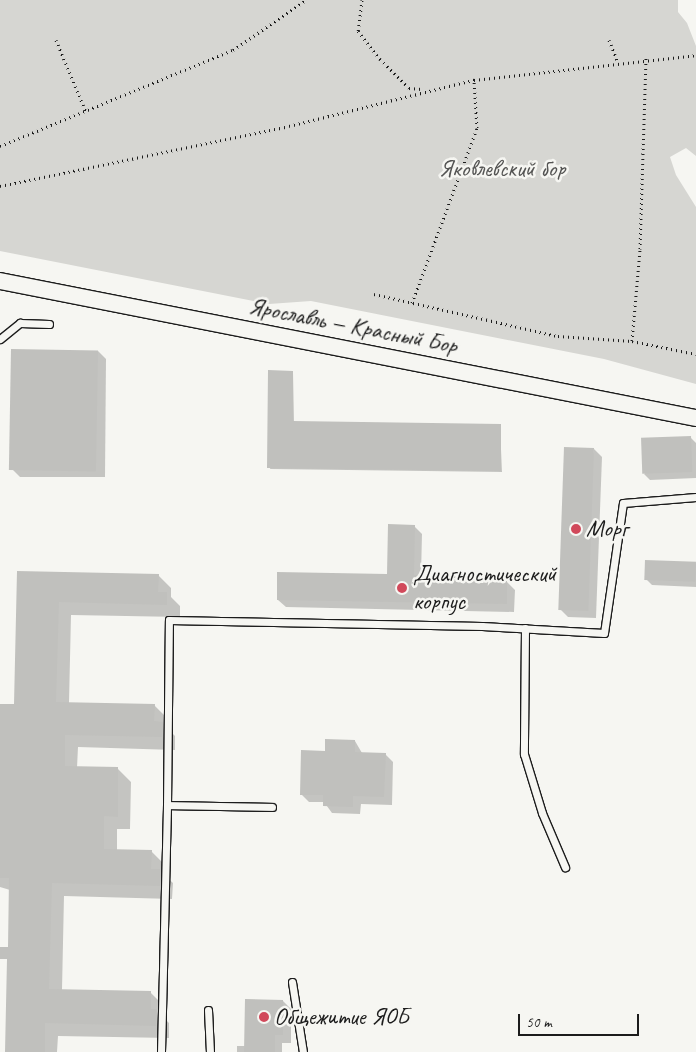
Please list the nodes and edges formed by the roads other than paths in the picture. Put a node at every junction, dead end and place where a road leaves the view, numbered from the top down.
1 (0, 281) edge
2 (49, 324) dead end
3 (0, 339) edge
4 (696, 418) edge
5 (696, 497) edge
6 (526, 628) junction
7 (167, 805) junction
8 (272, 807) dead end
9 (565, 867) dead end
10 (292, 982) dead end
11 (208, 1010) dead end
12 (161, 1052) edge
13 (210, 1052) edge
14 (303, 1052) edge

1 - 4 street, Ярославль — Красный Бор
2 - 3 lane
5 - 6 lane
6 - 7 lane
6 - 9 lane
7 - 8 lane
7 - 12 lane
10 - 14 lane
11 - 13 lane

